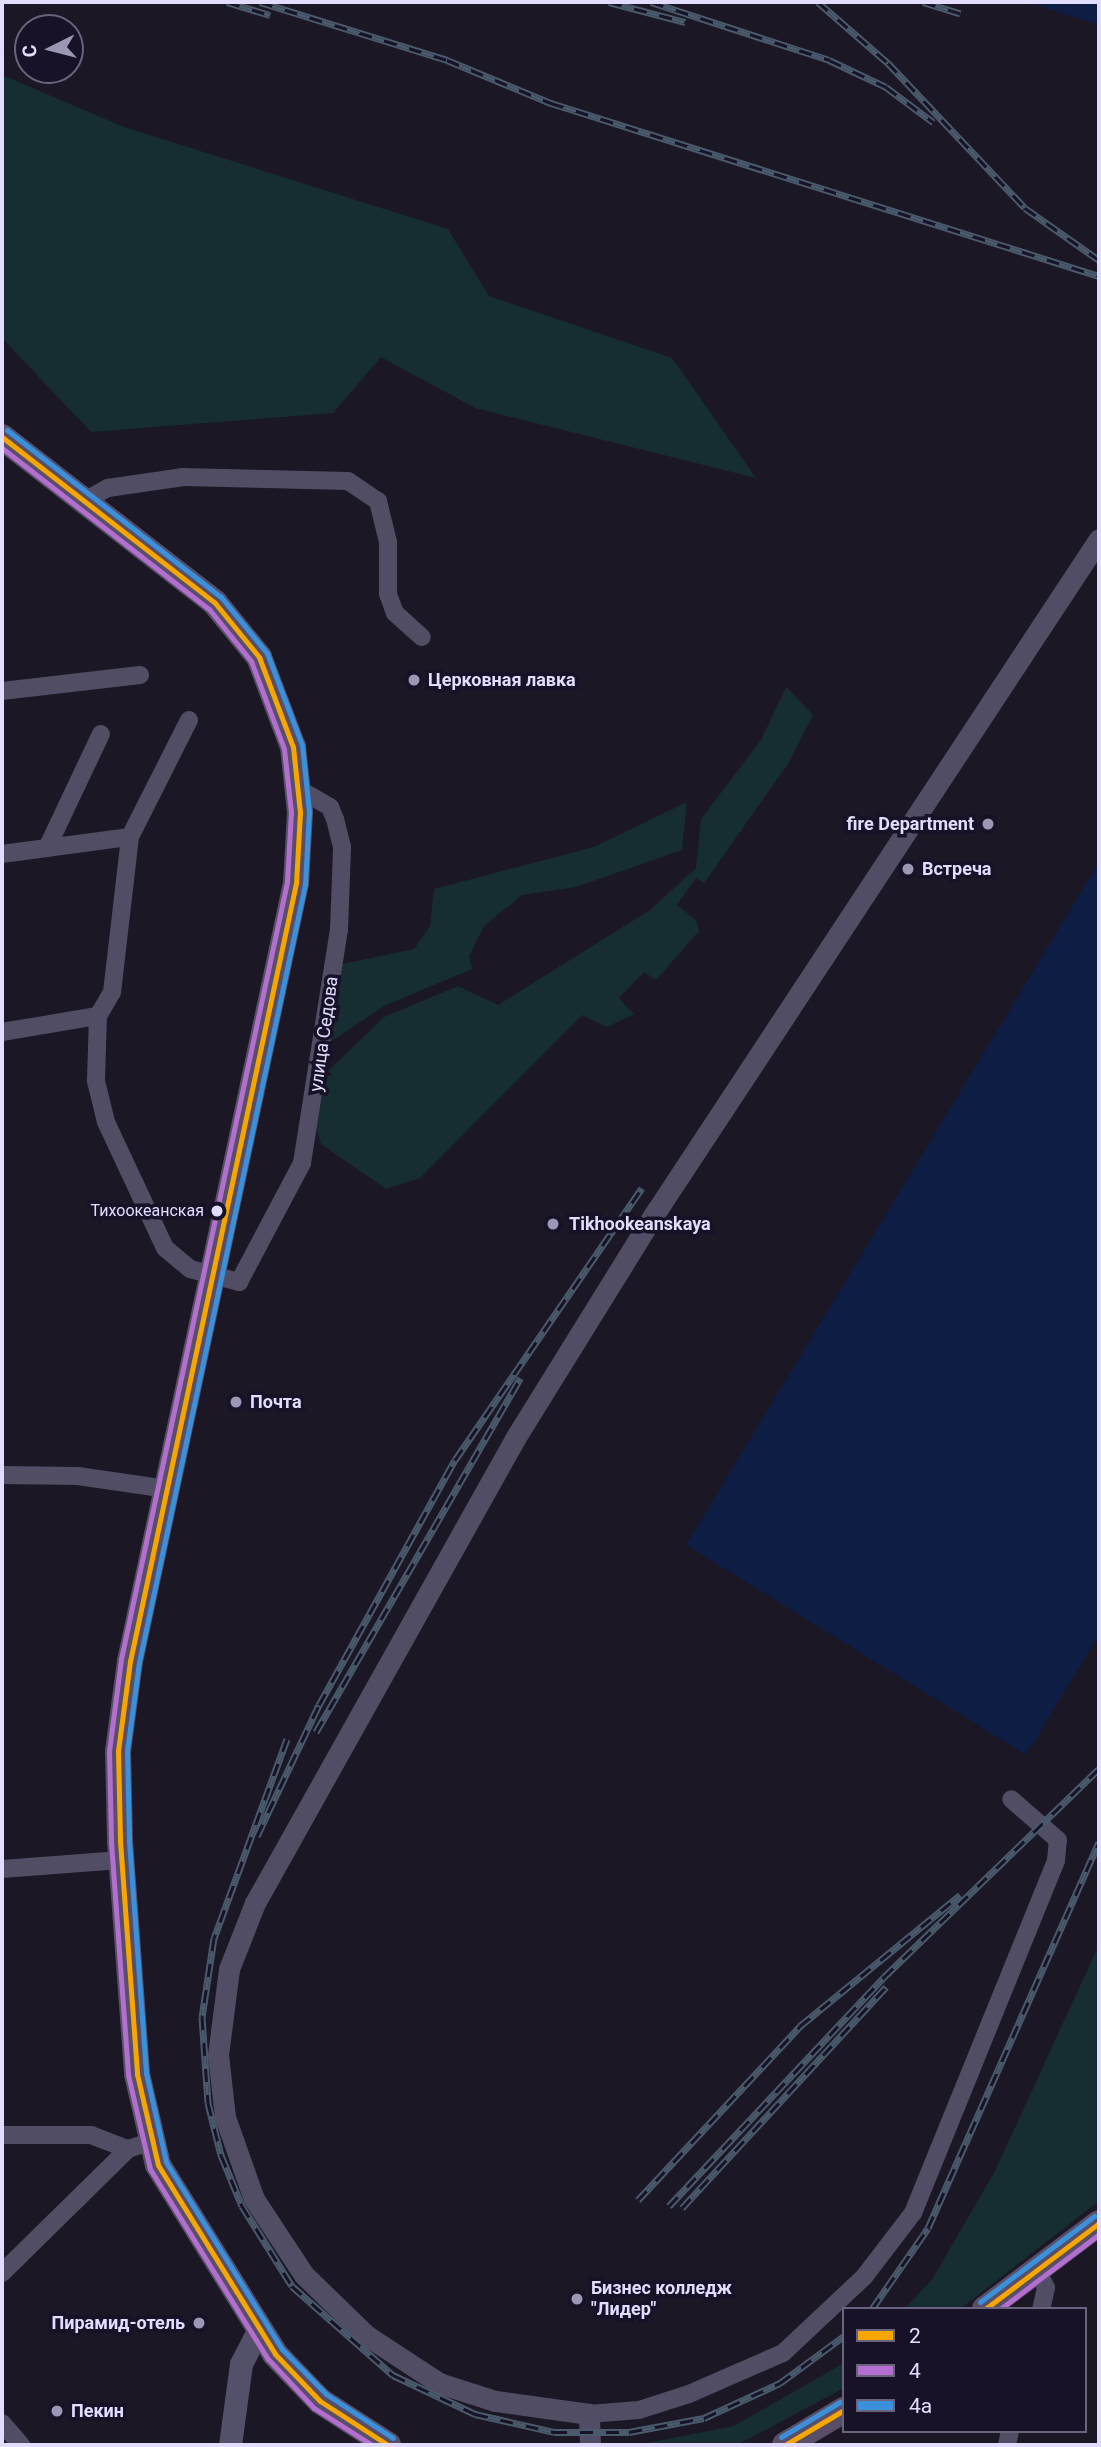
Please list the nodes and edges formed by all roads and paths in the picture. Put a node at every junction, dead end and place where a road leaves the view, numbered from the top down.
1 (2, 437) edge
2 (86, 500) junction
3 (1099, 539) edge
4 (422, 637) dead end
5 (140, 675) dead end
6 (2, 691) edge
7 (189, 720) dead end
8 (101, 734) dead end
9 (299, 789) junction
10 (130, 837) junction
11 (47, 848) junction
12 (2, 854) edge
13 (98, 1016) junction
14 (2, 1032) edge
15 (213, 1275) junction
16 (2, 1475) edge
17 (167, 1489) junction
18 (1011, 1799) dead end
19 (121, 1860) junction
20 (2, 1869) edge
21 (2, 2135) edge
22 (139, 2146) junction
23 (1099, 2223) edge
24 (1037, 2270) junction
25 (2, 2273) edge
26 (988, 2307) edge
27 (1041, 2307) edge
28 (258, 2330) junction
29 (842, 2411) edge
30 (589, 2414) junction
31 (2, 2423) edge
32 (794, 2444) edge
33 (21, 2445) edge
34 (230, 2445) edge
35 (388, 2445) edge
36 (590, 2445) edge

1 - 2 main road
2 - 4 street
2 - 9 main road
3 - 30 street
5 - 6 street
7 - 10 street
8 - 11 street
9 - 15 main road
9 - 15 street, улица Седова
10 - 11 street
10 - 13 street
11 - 12 street
13 - 14 street
13 - 15 street
15 - 17 main road
16 - 17 street
17 - 19 main road
18 - 30 street
19 - 20 street
19 - 22 main road
21 - 22 street
22 - 25 street
22 - 28 main road
23 - 24 main road
24 - 26 main road
24 - 27 street
28 - 34 main road
28 - 35 main road
29 - 32 main road
30 - 36 street
31 - 33 street

